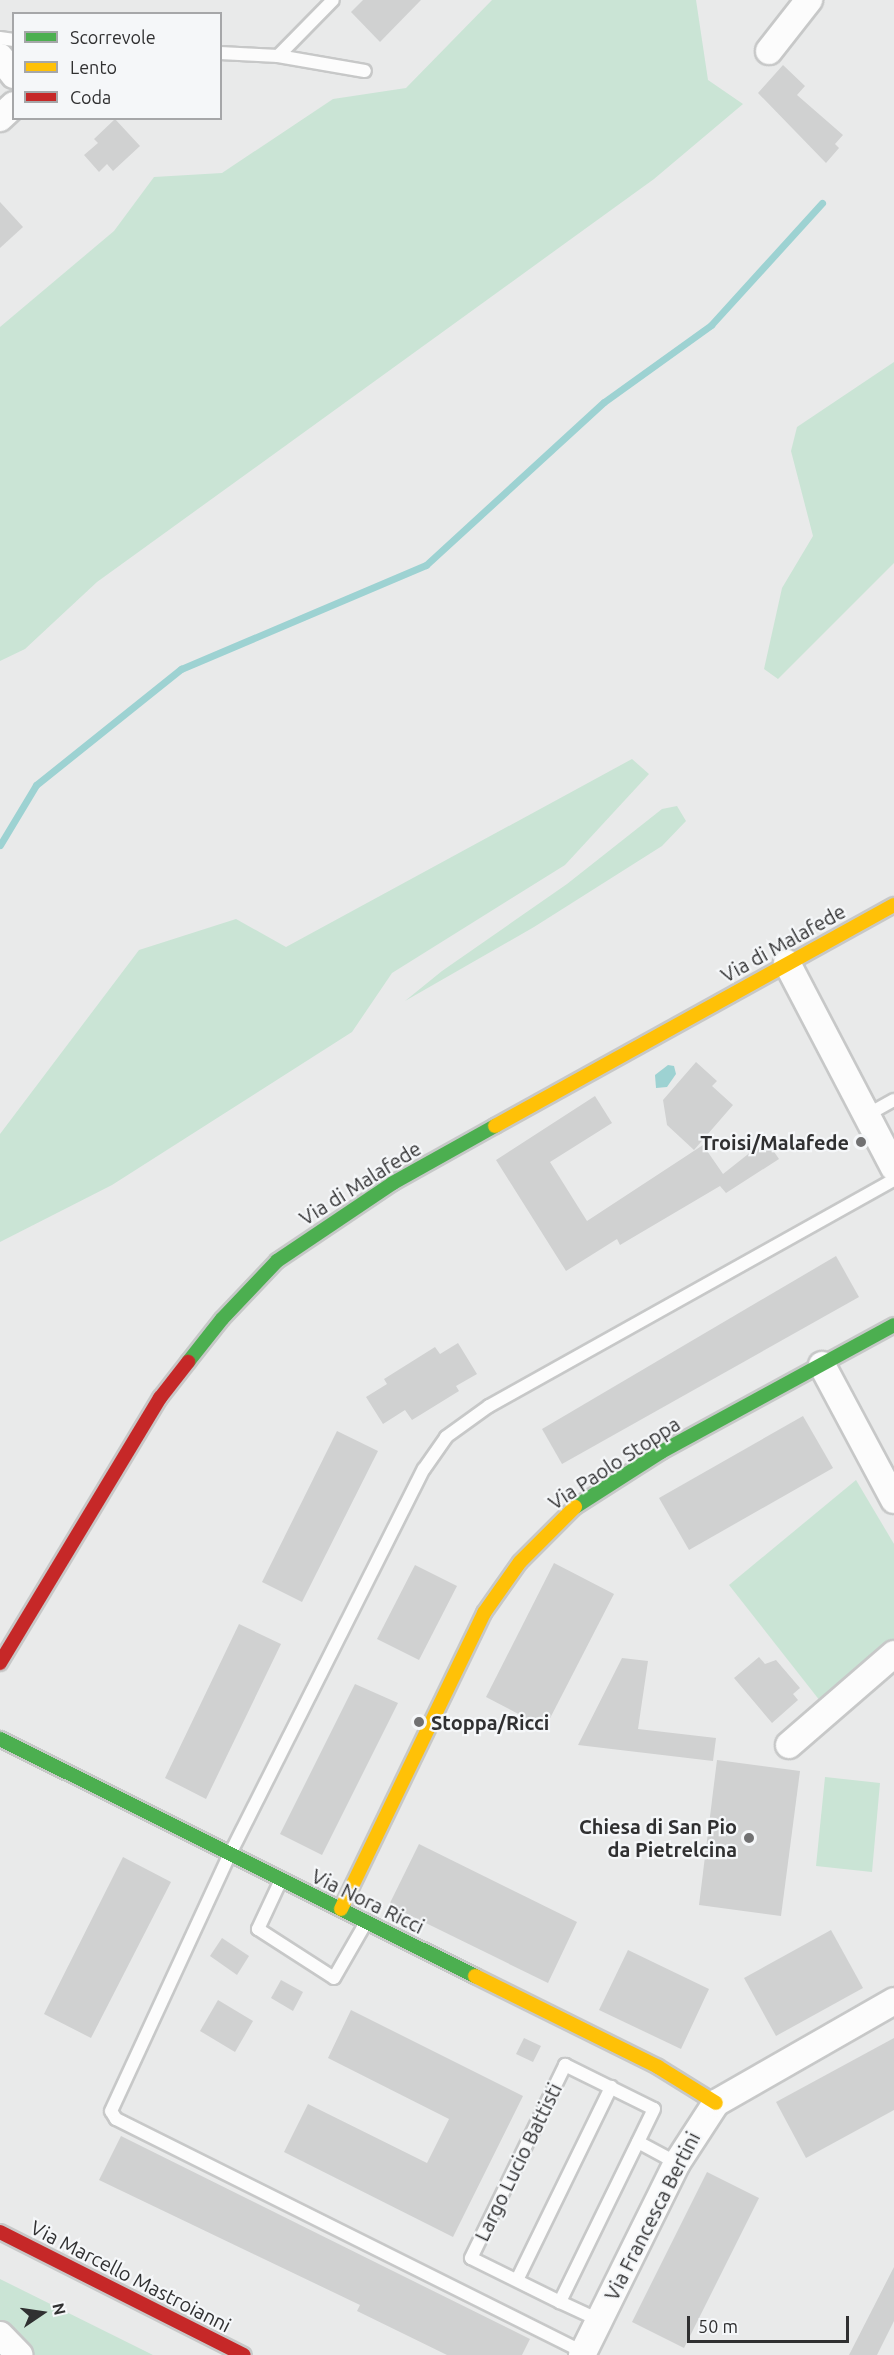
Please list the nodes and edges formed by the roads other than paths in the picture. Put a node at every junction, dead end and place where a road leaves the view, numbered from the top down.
1 (333, 0) edge
2 (809, 0) edge
3 (769, 51) dead end
4 (222, 53) edge
5 (278, 56) junction
6 (0, 57) edge
7 (365, 71) dead end
8 (12, 72) edge
9 (12, 107) edge
10 (0, 118) edge
11 (894, 905) edge
12 (787, 963) junction
13 (894, 1100) edge
14 (865, 1116) junction
15 (894, 1168) edge
16 (894, 1180) edge
17 (894, 1324) edge
18 (822, 1365) junction
19 (894, 1500) edge
20 (894, 1654) edge
21 (0, 1663) edge
22 (0, 1739) edge
23 (789, 1745) dead end
24 (230, 1856) junction
25 (281, 1880) junction
26 (341, 1909) junction
27 (366, 1922) junction
28 (894, 2001) edge
29 (610, 2087) junction
30 (716, 2103) junction
31 (638, 2142) junction
32 (677, 2163) junction
33 (0, 2232) edge
34 (517, 2280) junction
35 (560, 2301) junction
36 (599, 2320) junction
37 (0, 2335) edge
38 (583, 2353) edge
39 (19, 2355) edge
40 (244, 2355) edge

1 - 5 lane
2 - 3 street
4 - 5 lane
5 - 7 lane
6 - 8 street
9 - 10 street
11 - 12 street, Via di Malafede
12 - 14 street
12 - 21 street, Via di Malafede
13 - 14 lane
14 - 15 street
16 - 24 lane
17 - 18 street, Via Paolo Stoppa
18 - 19 street
18 - 26 street, Via Paolo Stoppa
20 - 23 street
22 - 24 street, Via Nora Ricci
24 - 25 street, Via Nora Ricci
24 - 38 lane
25 - 26 street, Via Nora Ricci
25 - 27 lane
26 - 27 street, Via Nora Ricci
27 - 30 street, Via Nora Ricci
28 - 30 street, Via Francesca Bertini
29 - 31 lane, Largo Lucio Battisti
29 - 34 lane
29 - 34 lane, Largo Lucio Battisti
30 - 32 street, Via Francesca Bertini
31 - 32 lane
31 - 35 lane, Largo Lucio Battisti
32 - 36 street, Via Francesca Bertini
33 - 40 street, Via Marcello Mastroianni
34 - 35 lane, Largo Lucio Battisti
35 - 36 lane, Largo Lucio Battisti
36 - 38 street, Via Francesca Bertini
37 - 39 street

